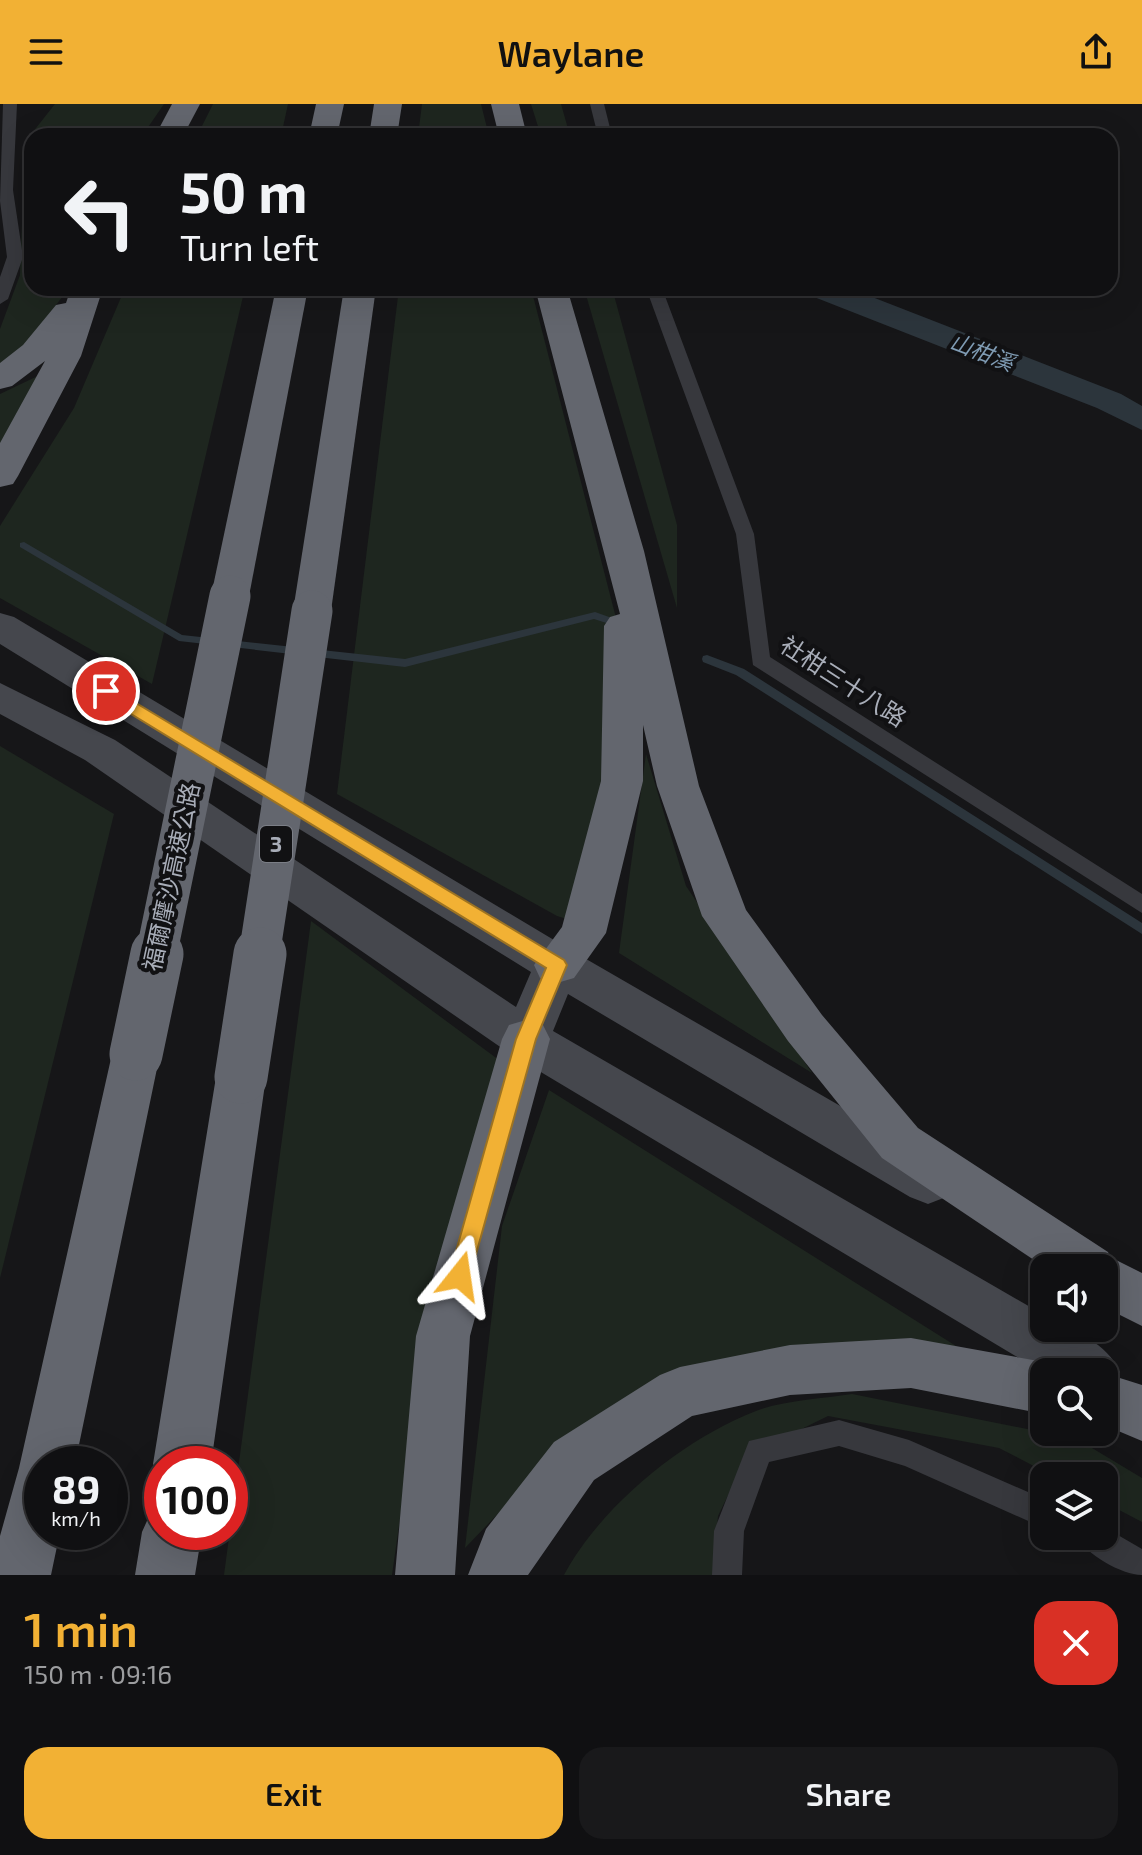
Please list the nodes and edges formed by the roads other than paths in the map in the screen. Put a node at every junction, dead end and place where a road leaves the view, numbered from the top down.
1 (10, 104) edge
2 (186, 104) edge
3 (330, 104) edge
4 (388, 104) edge
5 (505, 104) edge
6 (597, 104) edge
7 (173, 128) edge
8 (325, 128) edge
9 (384, 128) edge
10 (511, 128) edge
11 (603, 128) edge
12 (80, 296) edge
13 (84, 296) edge
14 (290, 296) edge
15 (359, 296) edge
16 (553, 296) edge
17 (657, 296) edge
18 (0, 299) edge
19 (0, 379) edge
20 (0, 476) edge
21 (625, 551) junction
22 (0, 626) edge
23 (0, 697) edge
24 (1142, 905) edge
25 (557, 965) junction
26 (526, 1039) junction
27 (1051, 1254) edge
28 (1068, 1254) edge
29 (1118, 1288) edge
30 (1118, 1292) edge
31 (1142, 1305) edge
32 (1068, 1358) edge
33 (1030, 1385) edge
34 (1118, 1387) edge
35 (1118, 1402) edge
36 (1142, 1402) edge
37 (1142, 1415) edge
38 (50, 1446) edge
39 (185, 1446) edge
40 (1030, 1508) edge
41 (27, 1550) edge
42 (169, 1550) edge
43 (1116, 1550) edge
44 (1142, 1565) edge
45 (21, 1575) edge
46 (165, 1575) edge
47 (425, 1575) edge
48 (498, 1575) edge
49 (727, 1575) edge

1 - 18 lane
2 - 7 highway
3 - 8 highway
4 - 9 highway
5 - 10 highway
6 - 11 lane
12 - 19 highway
13 - 20 highway
14 - 38 highway, 福爾摩沙高速公路, bridge
15 - 39 highway, 3, bridge
16 - 21 highway
17 - 24 lane, 社柑三十八路
21 - 25 highway
21 - 28 highway
22 - 25 main road
23 - 26 main road
25 - 26 main road
25 - 27 main road
26 - 32 main road
26 - 47 highway
29 - 31 highway
30 - 31 main road
33 - 48 highway
34 - 36 main road
35 - 37 highway
40 - 49 lane
41 - 45 highway
42 - 46 highway
43 - 44 lane

